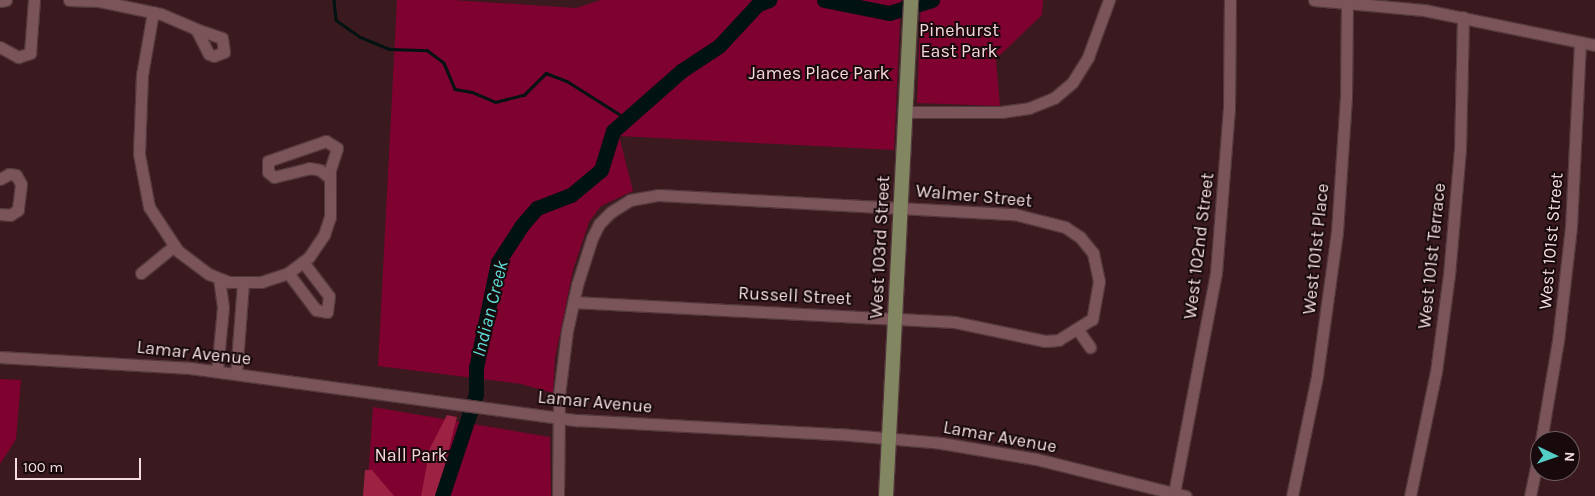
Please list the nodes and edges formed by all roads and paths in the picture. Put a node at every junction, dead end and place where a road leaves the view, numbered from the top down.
1 (6, 0) edge
2 (34, 0) edge
3 (68, 0) edge
4 (911, 0) edge
5 (1109, 0) edge
6 (1230, 0) edge
7 (1314, 0) edge
8 (0, 2) edge
9 (1347, 2) junction
10 (153, 12) junction
11 (1463, 17) junction
12 (196, 29) dead end
13 (1580, 42) junction
14 (1595, 45) edge
15 (0, 47) edge
16 (905, 112) junction
17 (330, 178) junction
18 (0, 179) edge
19 (901, 207) junction
20 (0, 214) edge
21 (174, 246) junction
22 (303, 262) junction
23 (141, 273) dead end
24 (288, 273) junction
25 (219, 279) junction
26 (243, 283) junction
27 (574, 302) junction
28 (895, 319) junction
29 (1078, 330) junction
30 (1090, 347) dead end
31 (0, 357) edge
32 (217, 371) junction
33 (236, 374) junction
34 (557, 417) junction
35 (1543, 431) edge
36 (889, 438) junction
37 (1533, 481) edge
38 (1180, 495) edge
39 (558, 496) edge
40 (886, 496) edge
41 (1292, 496) edge
42 (1410, 496) edge
43 (1530, 496) edge

1 - 8 street
2 - 15 street
3 - 10 street
4 - 16 main road, West 103rd Street
5 - 16 street
6 - 38 street, West 102nd Street
7 - 9 street
9 - 11 street
9 - 41 street, West 101st Place
10 - 12 street
10 - 21 street
11 - 13 street
11 - 42 street, West 101st Terrace
13 - 14 street
13 - 35 street, West 101st Street
16 - 19 main road, West 103rd Street
17 - 17 street
17 - 22 street
18 - 20 street
19 - 27 street, Walmer Street
19 - 28 main road, West 103rd Street
19 - 29 street, Walmer Street
21 - 23 street
21 - 25 street
22 - 24 street
22 - 24 street
24 - 26 street
25 - 26 street
25 - 32 street
26 - 33 street
27 - 28 street, Russell Street
27 - 34 street
28 - 29 street, Russell Street
28 - 36 main road, West 103rd Street
29 - 30 street
31 - 32 street, Lamar Avenue
32 - 33 street, Lamar Avenue
33 - 34 street, Lamar Avenue
34 - 36 street, Lamar Avenue
34 - 39 street
36 - 38 street, Lamar Avenue
36 - 40 main road, West 103rd Street
37 - 43 street

